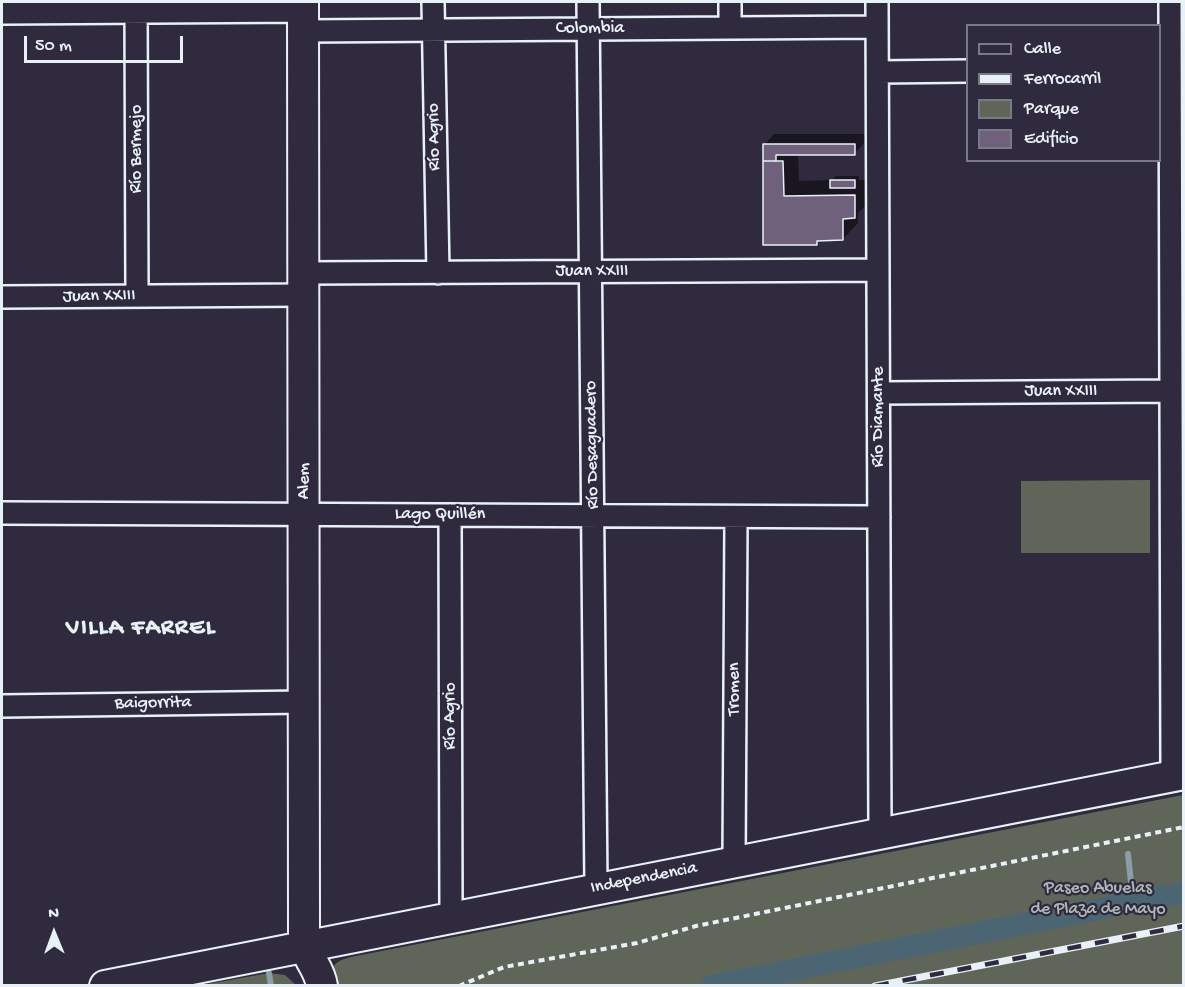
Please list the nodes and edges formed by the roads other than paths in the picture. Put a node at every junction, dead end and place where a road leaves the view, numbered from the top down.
1 (433, 2) edge
2 (588, 2) edge
3 (730, 2) edge
4 (877, 2) edge
5 (1170, 2) edge
6 (136, 7) edge
7 (2, 14) edge
8 (303, 14) edge
9 (877, 27) junction
10 (730, 28) junction
11 (588, 29) junction
12 (433, 30) junction
13 (1177, 33) edge
14 (1165, 69) edge
15 (966, 71) edge
16 (878, 72) junction
17 (1177, 203) edge
18 (878, 270) junction
19 (591, 272) junction
20 (438, 273) junction
21 (305, 284) junction
22 (137, 296) junction
23 (2, 297) edge
24 (1175, 378) edge
25 (879, 393) junction
26 (2, 513) edge
27 (305, 515) junction
28 (450, 515) junction
29 (593, 516) junction
30 (736, 517) junction
31 (879, 517) junction
32 (1177, 534) edge
33 (305, 702) junction
34 (2, 706) edge
35 (1178, 775) edge
36 (880, 833) junction
37 (735, 862) junction
38 (596, 889) junction
39 (451, 917) junction
40 (311, 969) edge
41 (105, 986) edge

1 - 12 street, Río Agrio
2 - 11 street, Río Desaguadero
3 - 10 street
4 - 9 street, Río Diamante
5 - 13 street
6 - 7 street, Colombia
6 - 8 street, Colombia
6 - 22 street, Río Bermejo
8 - 12 street, Colombia
8 - 21 street, Alem
9 - 10 street, Colombia
9 - 16 street, Río Diamante
10 - 11 street, Colombia
11 - 12 street, Colombia
11 - 19 street, Río Desaguadero
12 - 20 street, Río Agrio
13 - 14 street
14 - 17 street
15 - 16 street
16 - 18 street, Río Diamante
17 - 24 street
18 - 19 street, Juan XXIII
18 - 25 street, Río Diamante
19 - 20 street, Juan XXIII
19 - 29 street, Río Desaguadero
20 - 21 street, Juan XXIII
21 - 22 street, Juan XXIII
21 - 27 street, Alem
22 - 23 street, Juan XXIII
24 - 25 street, Juan XXIII
24 - 32 street
25 - 31 street, Río Diamante
26 - 27 street, Lago Quillén
27 - 28 street, Lago Quillén
27 - 33 street, Alem
28 - 29 street, Lago Quillén
28 - 39 street, Río Agrio
29 - 30 street, Lago Quillén
29 - 38 street, Río Desaguadero
30 - 31 street, Lago Quillén
30 - 37 street, Tromen
31 - 36 street, Río Diamante
32 - 35 street
33 - 34 street, Baigorrita
33 - 40 street, Alem
35 - 36 street, Independencia
36 - 37 street, Independencia
37 - 38 street, Independencia
38 - 39 street, Independencia
39 - 40 street, Independencia
40 - 41 street, Independencia

